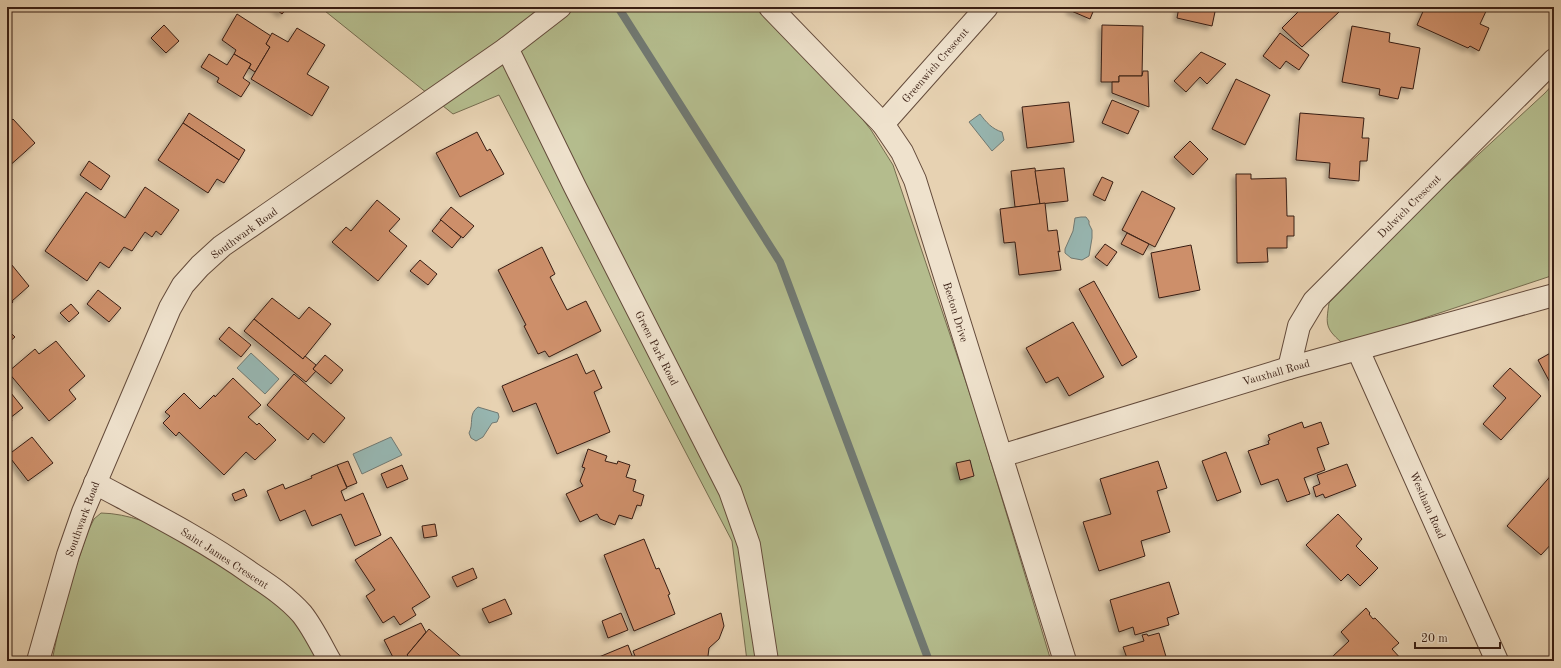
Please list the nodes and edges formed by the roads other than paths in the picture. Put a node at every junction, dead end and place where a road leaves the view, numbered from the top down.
1 (560, 7) edge
2 (770, 7) edge
3 (987, 7) edge
4 (507, 48) junction
5 (1554, 60) edge
6 (884, 124) junction
7 (1554, 295) edge
8 (1358, 350) junction
9 (1289, 368) junction
10 (1001, 456) junction
11 (95, 484) junction
12 (38, 661) edge
13 (330, 661) edge
14 (767, 661) edge
15 (1065, 661) edge
16 (1497, 661) edge

1 - 4 street, Southwark Road
2 - 6 street, Becton Drive
3 - 6 street, Greenwich Crescent
4 - 11 street, Southwark Road
4 - 14 street, Green Park Road
5 - 9 street, Dulwich Crescent
6 - 10 street, Becton Drive
7 - 8 street, Vauxhall Road
8 - 9 street, Vauxhall Road
8 - 16 street, Westham Road
9 - 10 street, Vauxhall Road
10 - 15 street, Becton Drive
11 - 12 street, Southwark Road
11 - 13 street, Saint James Crescent

